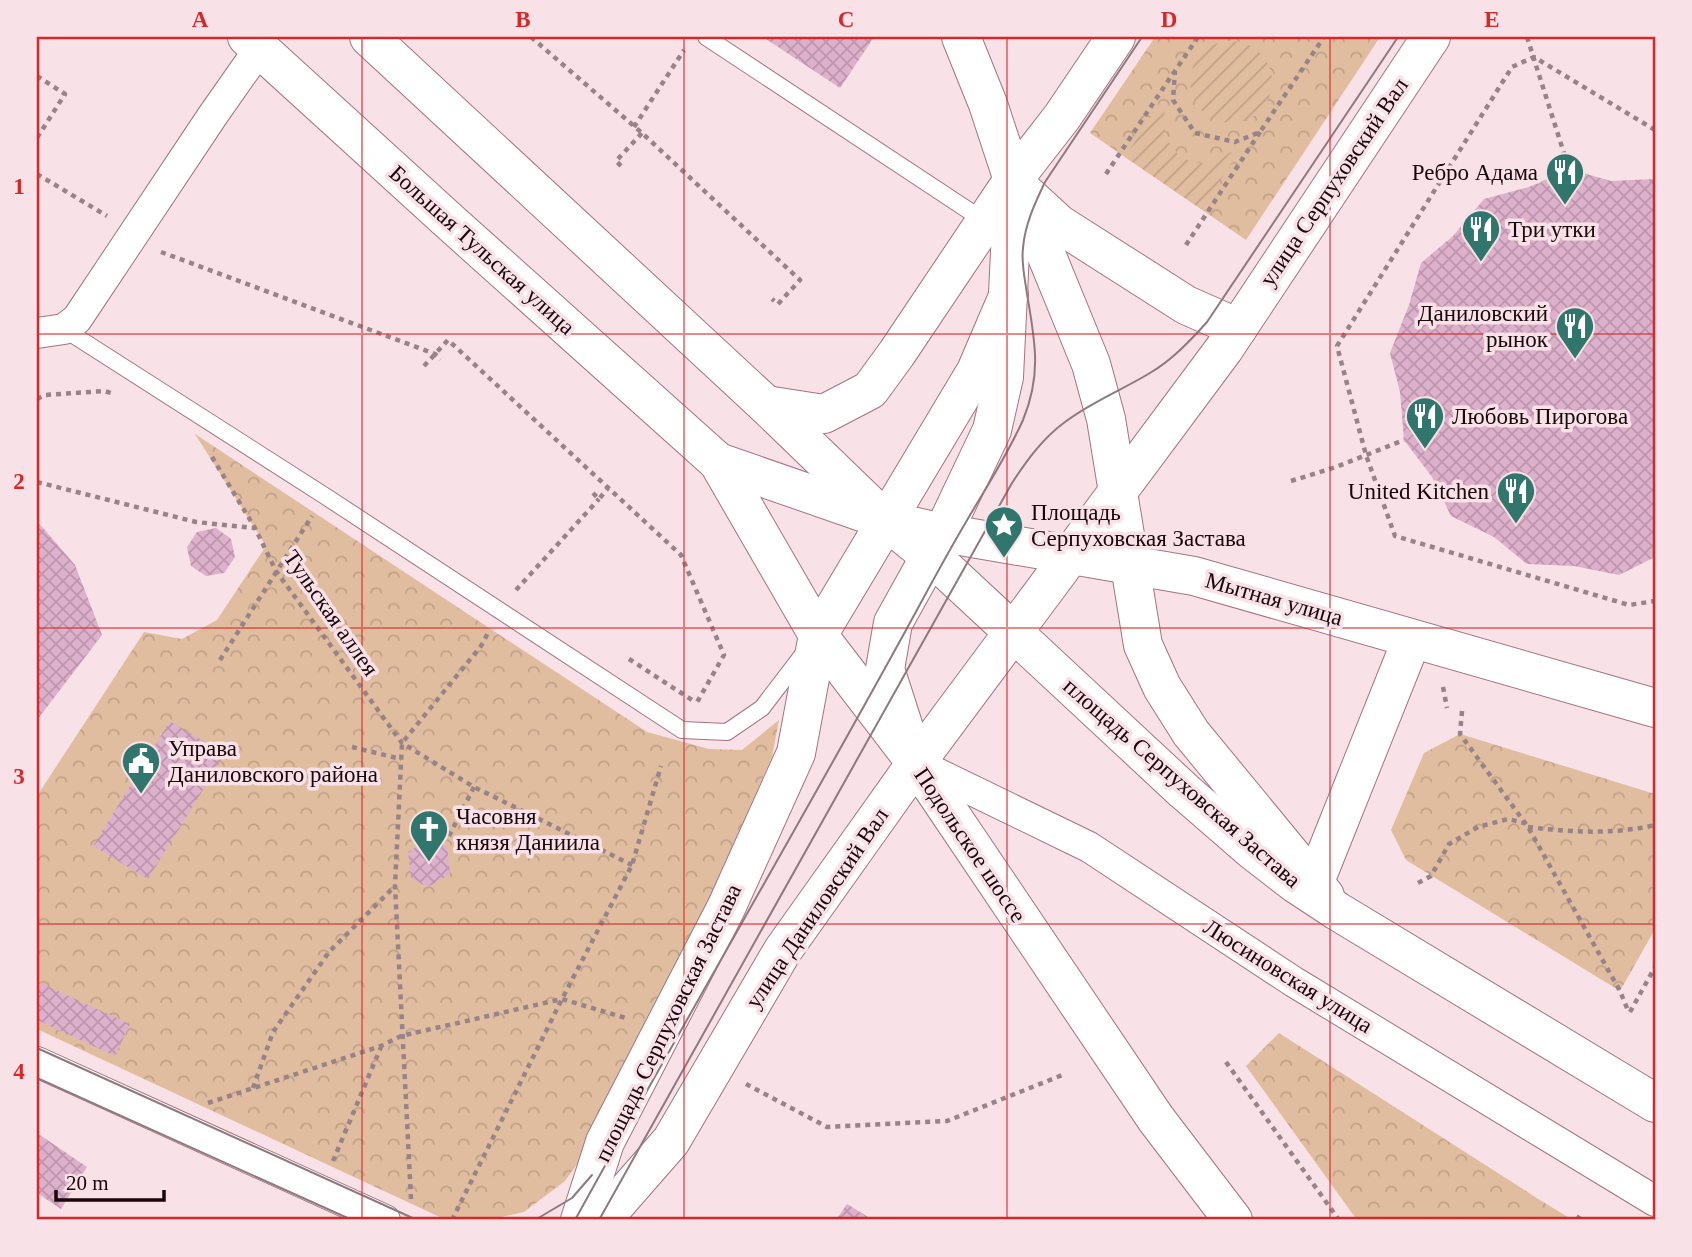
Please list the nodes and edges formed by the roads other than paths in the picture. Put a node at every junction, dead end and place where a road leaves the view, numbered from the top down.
1 (369, 37) edge
2 (706, 37) edge
3 (961, 37) edge
4 (1116, 37) edge
5 (1431, 37) edge
6 (253, 43) edge
7 (1013, 180) junction
8 (986, 222) junction
9 (1009, 294) junction
10 (1238, 328) junction
11 (50, 331) edge
12 (766, 405) junction
13 (718, 462) junction
14 (1117, 492) junction
15 (885, 520) junction
16 (936, 545) junction
17 (1071, 554) junction
18 (1129, 564) junction
19 (1013, 632) junction
20 (818, 635) junction
21 (1412, 639) junction
22 (1655, 708) edge
23 (915, 763) junction
24 (1326, 898) junction
25 (37, 1062) edge
26 (1655, 1103) edge
27 (1655, 1202) edge
28 (397, 1215) edge
29 (580, 1220) edge
30 (602, 1220) edge
31 (1233, 1220) edge

1 - 12 main road
2 - 8 lane
3 - 7 main road
4 - 7 main road
5 - 10 main road, улица Серпуховский Вал
6 - 11 street
6 - 13 main road, Большая Тульская улица
7 - 8 main road
7 - 9 main road, площадь Серпуховская Застава
7 - 10 main road
7 - 14 main road, площадь Серпуховская Застава
8 - 12 main road
9 - 15 main road, площадь Серпуховская Застава
9 - 16 main road, площадь Серпуховская Застава
10 - 14 main road
11 - 20 lane
12 - 15 main road, площадь Серпуховская Застава
13 - 15 main road, площадь Серпуховская Застава
13 - 20 main road, Подольское шоссе
14 - 17 main road
14 - 18 main road, площадь Серпуховская Застава
15 - 16 main road, площадь Серпуховская Застава
15 - 20 main road, площадь Серпуховская Застава
16 - 17 main road, Мытная улица
16 - 19 main road, площадь Серпуховская Застава
16 - 23 main road, площадь Серпуховская Застава
17 - 18 main road, Мытная улица
17 - 19 main road
18 - 21 main road, Мытная улица
18 - 24 main road, площадь Серпуховская Застава
19 - 23 main road, улица Даниловский Вал
19 - 24 main road, площадь Серпуховская Застава
20 - 23 main road, Подольское шоссе
20 - 29 main road, площадь Серпуховская Застава
21 - 22 main road, Мытная улица
21 - 24 main road
23 - 27 street, Люсиновская улица
23 - 30 main road, улица Даниловский Вал
23 - 31 main road, Подольское шоссе
24 - 26 main road
25 - 28 street

